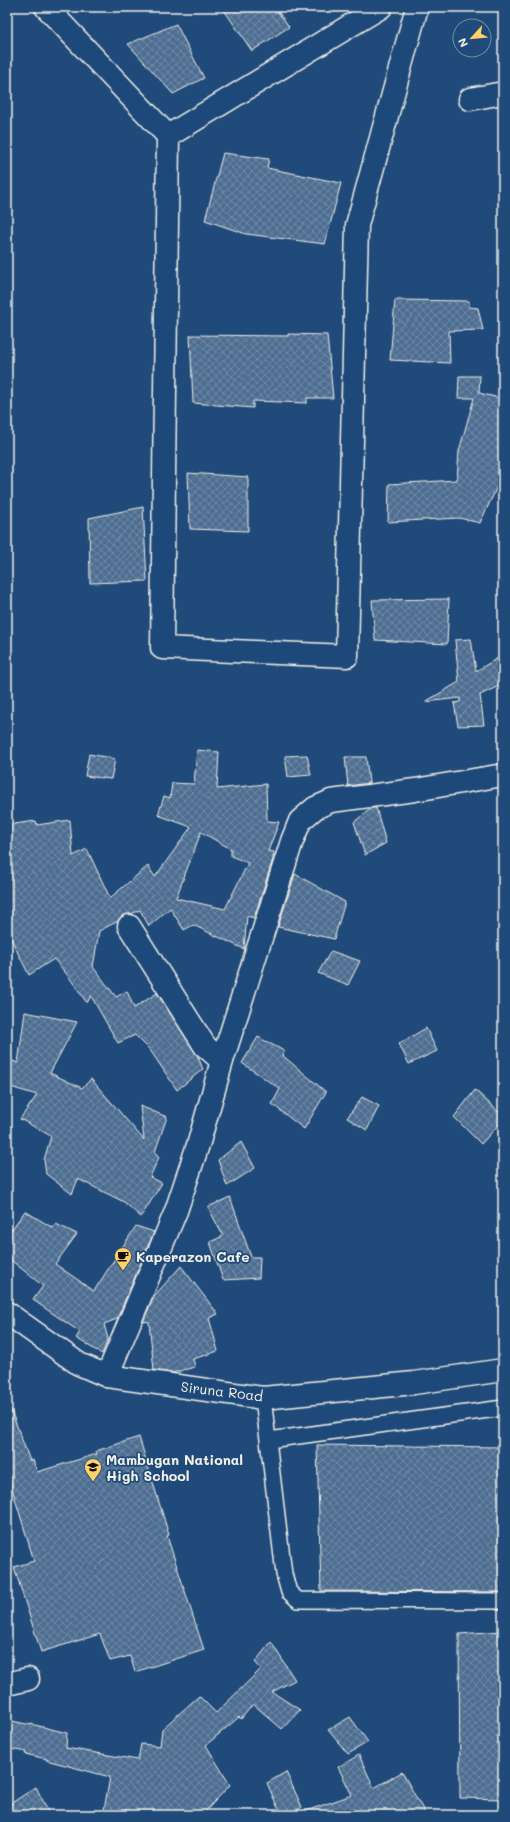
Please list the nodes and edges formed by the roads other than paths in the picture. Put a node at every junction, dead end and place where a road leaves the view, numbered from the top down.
1 (46, 7) edge
2 (381, 7) edge
3 (417, 7) edge
4 (503, 93) edge
5 (470, 100) dead end
6 (168, 136) junction
7 (503, 775) edge
8 (129, 926) dead end
9 (222, 1061) junction
10 (7, 1313) edge
11 (503, 1370) edge
12 (107, 1376) junction
13 (263, 1398) junction
14 (503, 1408) edge
15 (269, 1440) junction
16 (503, 1601) edge
17 (28, 1679) dead end
18 (7, 1684) edge

1 - 6 street
2 - 6 street
3 - 6 street
4 - 5 street
7 - 9 street
8 - 9 street
9 - 12 street
10 - 12 street, Siruna Road
11 - 13 street, Siruna Road
12 - 13 street, Siruna Road
13 - 15 lane
14 - 15 lane
15 - 16 lane
17 - 18 street

